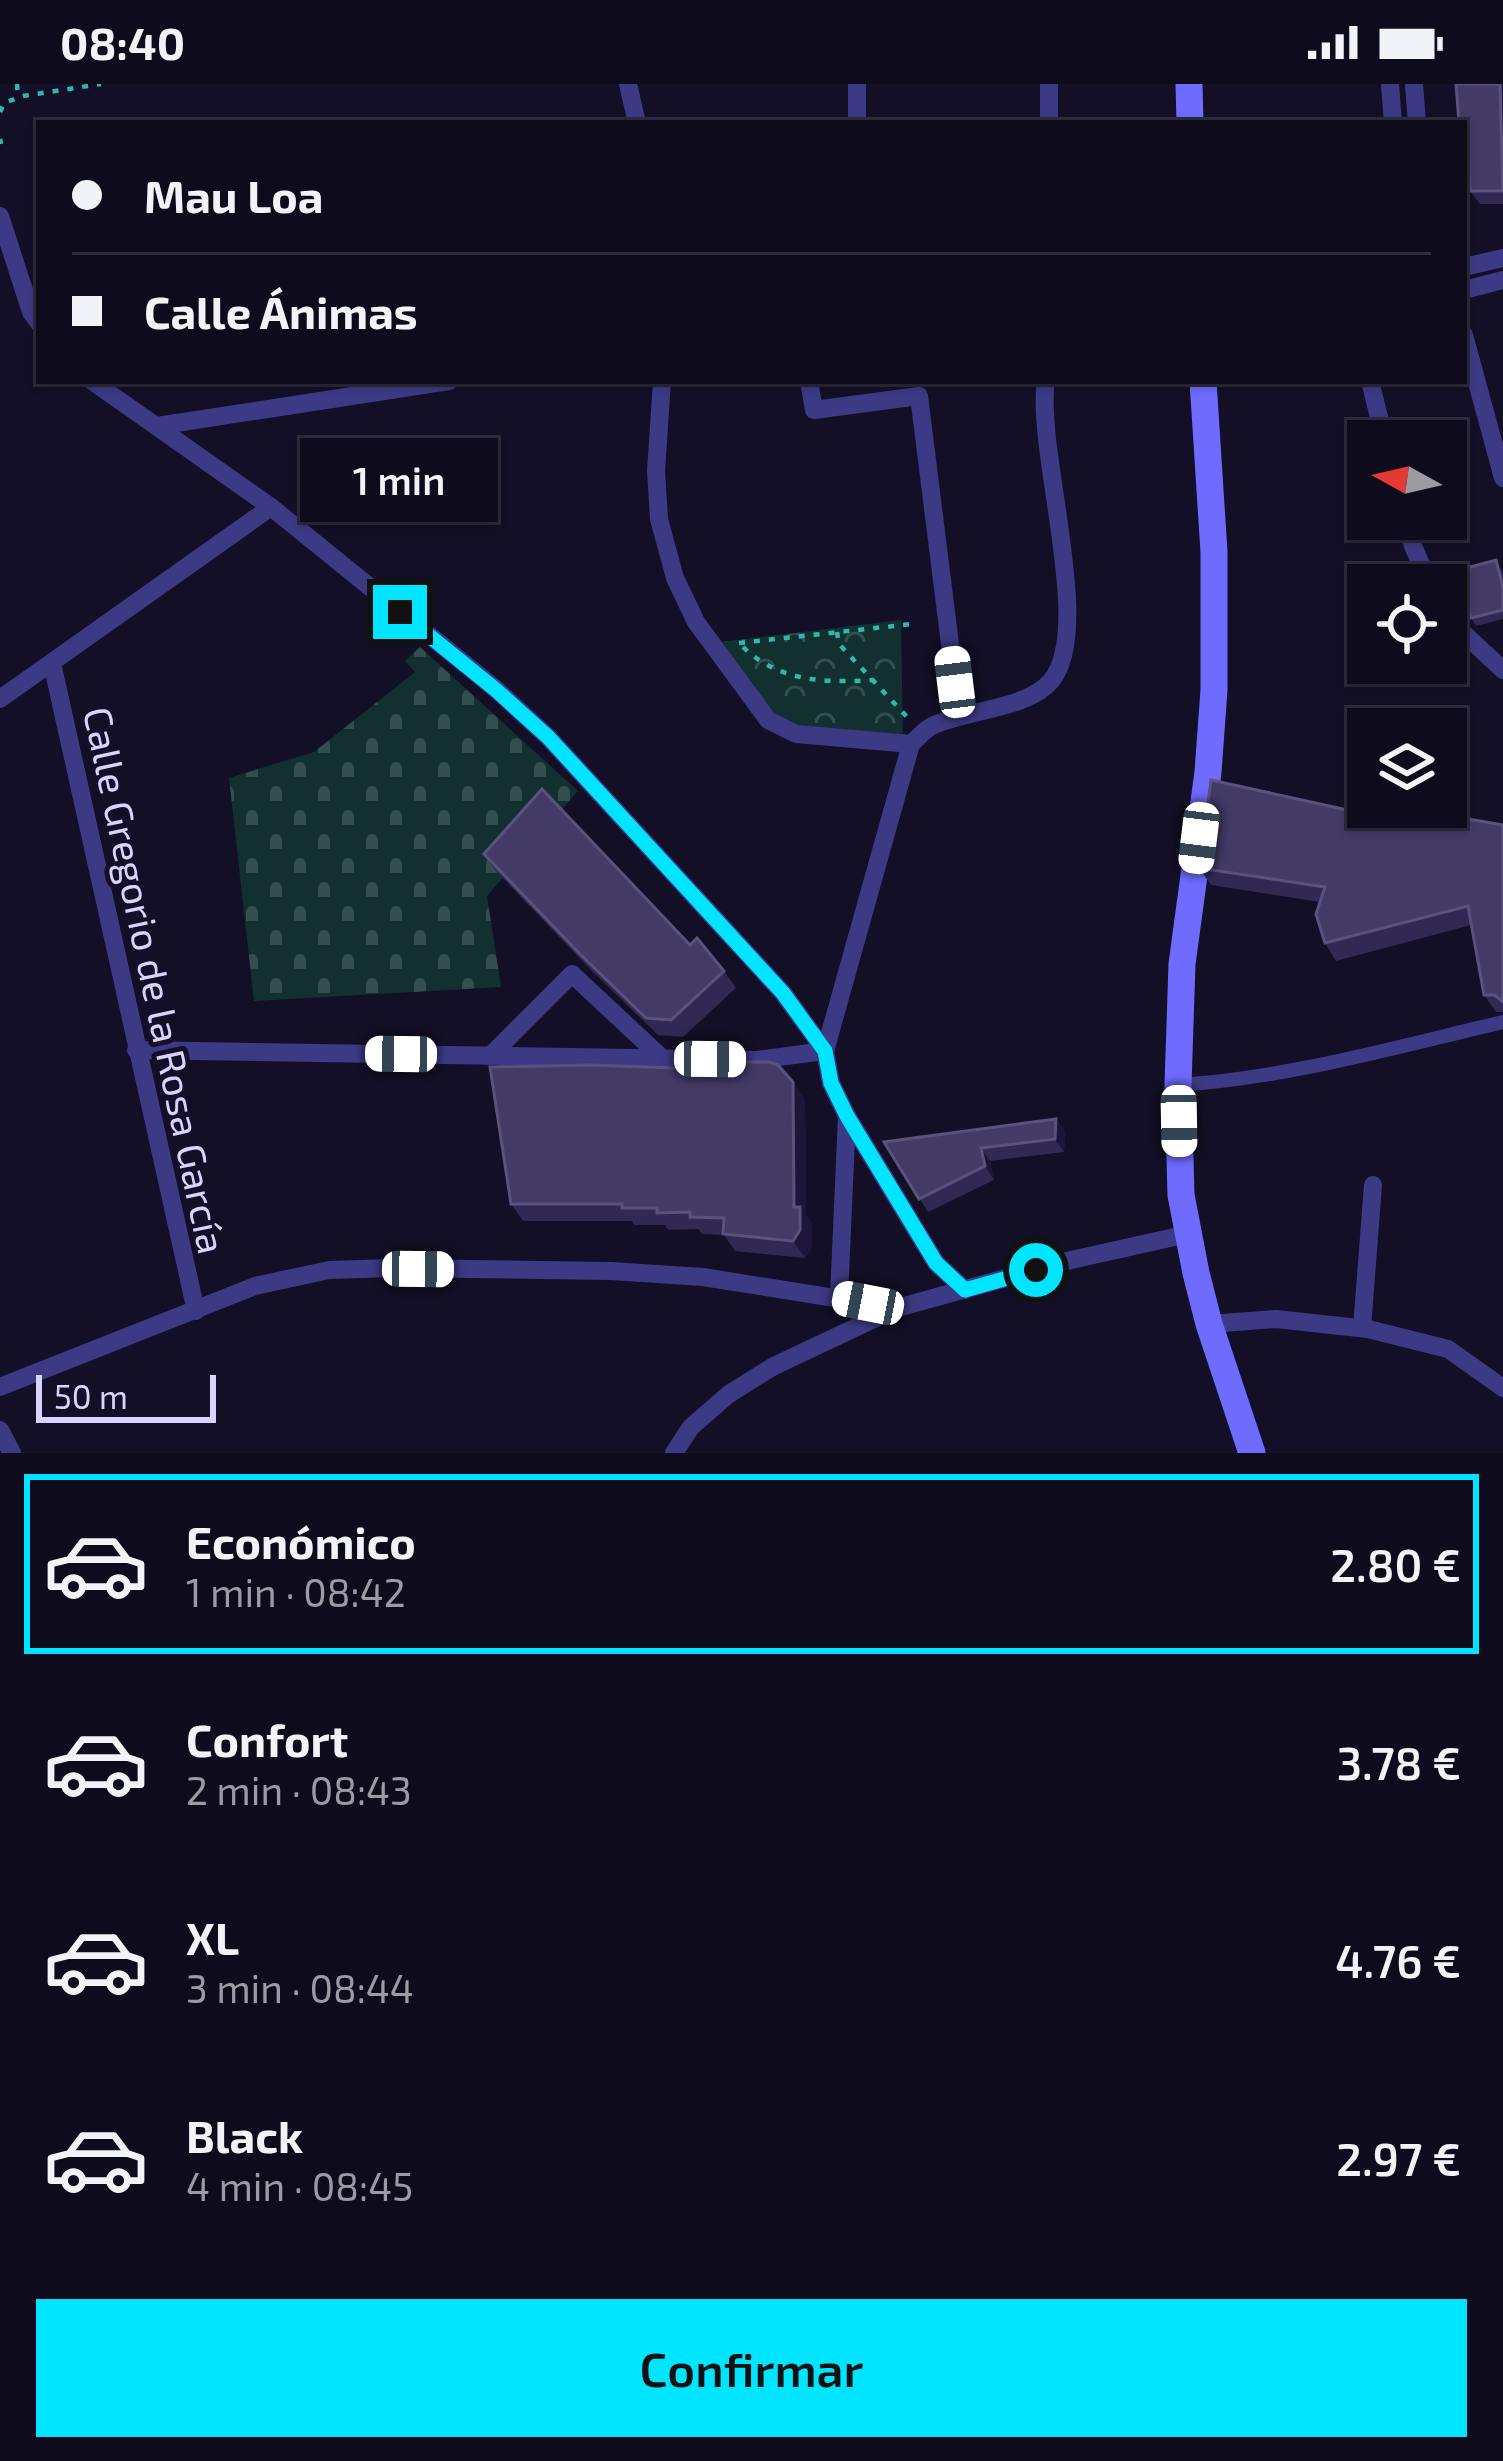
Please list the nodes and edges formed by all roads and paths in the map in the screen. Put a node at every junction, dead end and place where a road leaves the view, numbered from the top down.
1 (17, 84) edge
2 (101, 84) edge
3 (628, 84) edge
4 (857, 84) edge
5 (1049, 84) edge
6 (1190, 84) edge
7 (1390, 84) edge
8 (1414, 84) edge
9 (18, 98) junction
10 (0, 112) edge
11 (637, 120) edge
12 (857, 120) edge
13 (1049, 120) edge
14 (1190, 120) edge
15 (1393, 120) edge
16 (1417, 120) edge
17 (0, 216) edge
18 (1503, 258) edge
19 (1467, 266) edge
20 (1503, 280) edge
21 (1467, 289) edge
22 (36, 319) edge
23 (1467, 344) edge
24 (96, 384) edge
25 (429, 384) edge
26 (662, 384) edge
27 (810, 384) edge
28 (1045, 384) edge
29 (1202, 384) edge
30 (1371, 384) edge
31 (1380, 420) edge
32 (157, 425) junction
33 (1497, 430) edge
34 (1503, 478) edge
35 (271, 507) junction
36 (912, 624) dead end
37 (837, 632) junction
38 (1467, 637) edge
39 (52, 663) junction
40 (1503, 670) edge
41 (873, 680) junction
42 (0, 699) edge
43 (959, 716) junction
44 (908, 718) dead end
45 (911, 744) junction
46 (1503, 1022) edge
47 (136, 1050) junction
48 (825, 1051) junction
49 (490, 1056) junction
50 (663, 1059) junction
51 (1178, 1084) junction
52 (847, 1116) junction
53 (1373, 1185) dead end
54 (1188, 1234) junction
55 (965, 1290) junction
56 (839, 1297) junction
57 (897, 1308) junction
58 (196, 1311) junction
59 (1209, 1324) junction
60 (1362, 1328) junction
61 (0, 1387) edge
62 (1503, 1388) edge
63 (0, 1430) edge
64 (12, 1453) edge
65 (674, 1453) edge
66 (1252, 1453) edge

1 - 9 path
2 - 9 path
3 - 11 street
4 - 12 street
5 - 13 street
6 - 14 main road
7 - 15 street
8 - 16 street
9 - 10 path
17 - 22 street
18 - 19 street
20 - 21 street
23 - 33 street
24 - 32 street
25 - 32 street
26 - 45 street
27 - 43 street
28 - 43 street
29 - 51 main road
30 - 31 street
32 - 35 street
33 - 34 street
35 - 39 street
35 - 48 street
36 - 37 path
37 - 41 path
37 - 41 path
38 - 40 street
39 - 42 street
39 - 47 street, Calle Gregorio de la Rosa García
41 - 44 path
43 - 45 street
45 - 48 street
46 - 51 street
47 - 49 street
47 - 58 street, Calle Gregorio de la Rosa García
48 - 50 street
48 - 52 street
49 - 50 street
49 - 50 street
51 - 54 main road
52 - 55 street
52 - 56 street
53 - 60 street
54 - 55 street
54 - 59 main road
55 - 57 street
56 - 57 street
56 - 58 street
57 - 65 street
58 - 61 street
59 - 60 street
59 - 66 main road
60 - 62 street
63 - 64 street

